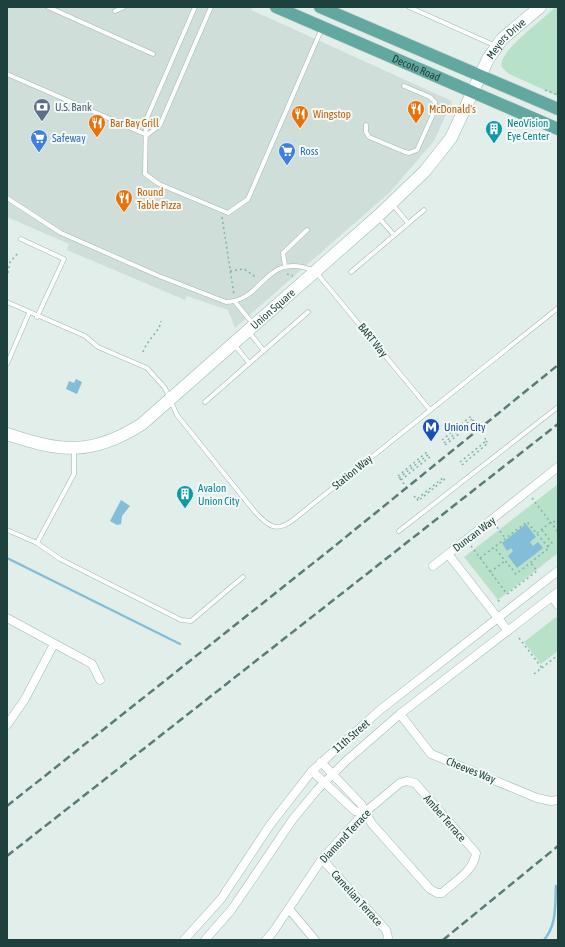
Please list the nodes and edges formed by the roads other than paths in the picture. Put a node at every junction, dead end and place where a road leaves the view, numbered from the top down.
1 (48, 7) edge
2 (124, 7) edge
3 (195, 7) edge
4 (211, 7) edge
5 (276, 7) edge
6 (320, 7) edge
7 (409, 7) edge
8 (540, 7) edge
9 (114, 11) dead end
10 (322, 28) junction
11 (497, 46) junction
12 (153, 54) dead end
13 (7, 74) edge
14 (480, 76) junction
15 (404, 86) dead end
16 (473, 92) junction
17 (558, 109) edge
18 (366, 125) dead end
19 (558, 129) edge
20 (147, 135) junction
21 (7, 198) edge
22 (392, 203) junction
23 (424, 210) dead end
24 (378, 216) junction
25 (408, 223) junction
26 (307, 230) dead end
27 (394, 235) junction
28 (21, 239) dead end
29 (285, 266) junction
30 (315, 271) junction
31 (351, 272) dead end
32 (7, 302) edge
33 (235, 302) junction
34 (558, 308) edge
35 (308, 312) dead end
36 (29, 313) junction
37 (37, 317) junction
38 (251, 328) junction
39 (234, 344) junction
40 (264, 351) junction
41 (250, 363) junction
42 (7, 364) edge
43 (170, 400) junction
44 (205, 402) dead end
45 (558, 407) edge
46 (430, 410) junction
47 (7, 434) edge
48 (74, 448) junction
49 (558, 467) edge
50 (7, 530) edge
51 (399, 531) dead end
52 (37, 543) junction
53 (448, 554) junction
54 (433, 566) dead end
55 (558, 571) edge
56 (243, 577) dead end
57 (555, 594) edge
58 (558, 605) edge
59 (7, 618) edge
60 (497, 619) junction
61 (508, 631) junction
62 (54, 644) junction
63 (100, 680) dead end
64 (400, 714) junction
65 (7, 725) edge
66 (321, 762) junction
67 (312, 771) junction
68 (333, 774) junction
69 (407, 781) joint
70 (325, 782) junction
71 (558, 800) edge
72 (364, 813) junction
73 (322, 859) junction
74 (288, 909) junction
75 (184, 940) edge
76 (205, 940) edge
77 (266, 940) edge
78 (315, 940) edge
79 (386, 940) edge

1 - 12 lane
2 - 9 lane
3 - 20 lane
4 - 20 lane
5 - 10 main road, Decoto Road
6 - 14 main road, Decoto Road
7 - 11 lane
8 - 11 street, Meyers Drive
10 - 16 main road, Decoto Road
10 - 20 lane
11 - 14 street, Meyers Drive
13 - 20 lane
14 - 16 street, Union Square
14 - 17 main road, Decoto Road
15 - 18 lane
16 - 19 main road, Decoto Road
16 - 22 street, Union Square
21 - 33 lane
22 - 24 street, Union Square
22 - 25 lane
23 - 25 lane
24 - 27 lane
24 - 30 street, Union Square
25 - 27 lane
26 - 29 lane
27 - 31 lane
28 - 37 lane
29 - 30 lane
29 - 33 lane
30 - 38 street, Union Square
30 - 46 lane, BART Way
32 - 36 lane
33 - 38 lane
34 - 46 lane, Station Way
35 - 40 lane
36 - 37 lane
36 - 42 lane
37 - 43 lane
38 - 39 street, Union Square
38 - 40 lane
39 - 41 lane
39 - 43 street, Union Square
40 - 41 lane
41 - 44 lane
43 - 46 lane, Station Way
43 - 48 street, Union Square
45 - 51 lane
47 - 48 street, Union Square
48 - 52 lane
49 - 53 street, Duncan Way
50 - 52 lane
52 - 56 lane
53 - 54 street
53 - 60 street, Duncan Way
55 - 60 street, 11th Street
57 - 58 street
57 - 61 street, 11th Street
59 - 62 street
60 - 61 street, Duncan Way
60 - 66 street, 11th Street
61 - 64 street, 11th Street
62 - 63 street
62 - 65 street
64 - 68 street, 11th Street
64 - 71 street, Cheeves Way
66 - 67 street, 11th Street
66 - 68 street
67 - 70 street
67 - 75 street, 11th Street
68 - 70 street, 11th Street
68 - 72 street
69 - 72 street, Diamond Terrace
69 - 72 street, Amber Terrace
70 - 72 street
70 - 76 street, 11th Street
72 - 73 street, Diamond Terrace
73 - 74 street, Diamond Terrace
73 - 79 street, Carnelian Terrace
74 - 77 street, Diamond Terrace
74 - 78 street

